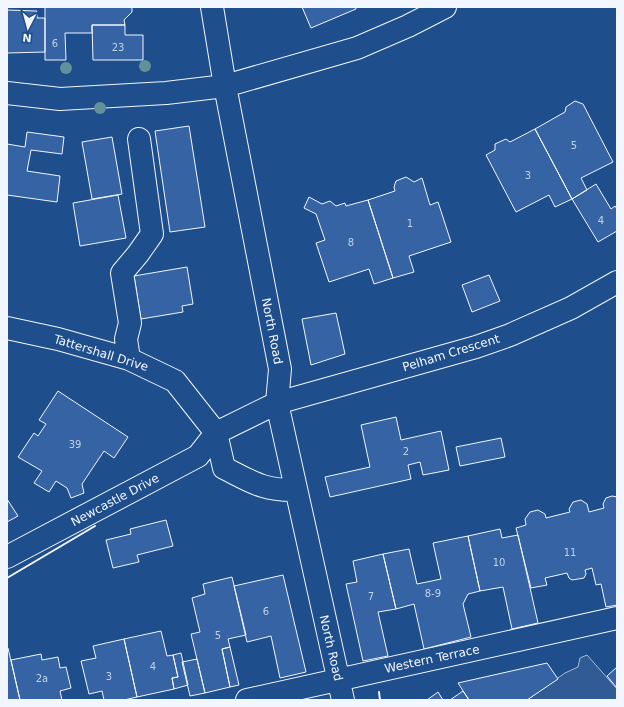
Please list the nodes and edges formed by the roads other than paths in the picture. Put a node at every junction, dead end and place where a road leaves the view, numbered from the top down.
1 (212, 7) edge
2 (445, 7) edge
3 (225, 86) junction
4 (7, 93) edge
5 (140, 139) dead end
6 (617, 282) edge
7 (7, 328) edge
8 (129, 359) junction
9 (277, 403) junction
10 (216, 433) junction
11 (296, 490) junction
12 (7, 558) edge
13 (617, 618) edge
14 (338, 679) junction
15 (247, 700) edge
16 (343, 700) edge

1 - 3 street, North Road
2 - 3 street
3 - 4 street
3 - 9 street, North Road
5 - 8 street
6 - 9 street, Pelham Crescent
7 - 8 street, Tattershall Drive
8 - 10 street, Tattershall Drive
9 - 10 street
9 - 11 street, North Road
10 - 11 street, Tattershall Drive
10 - 12 street, Newcastle Drive
11 - 14 street, North Road
13 - 14 street, Western Terrace
14 - 15 street, Western Terrace
14 - 16 street, North Road

